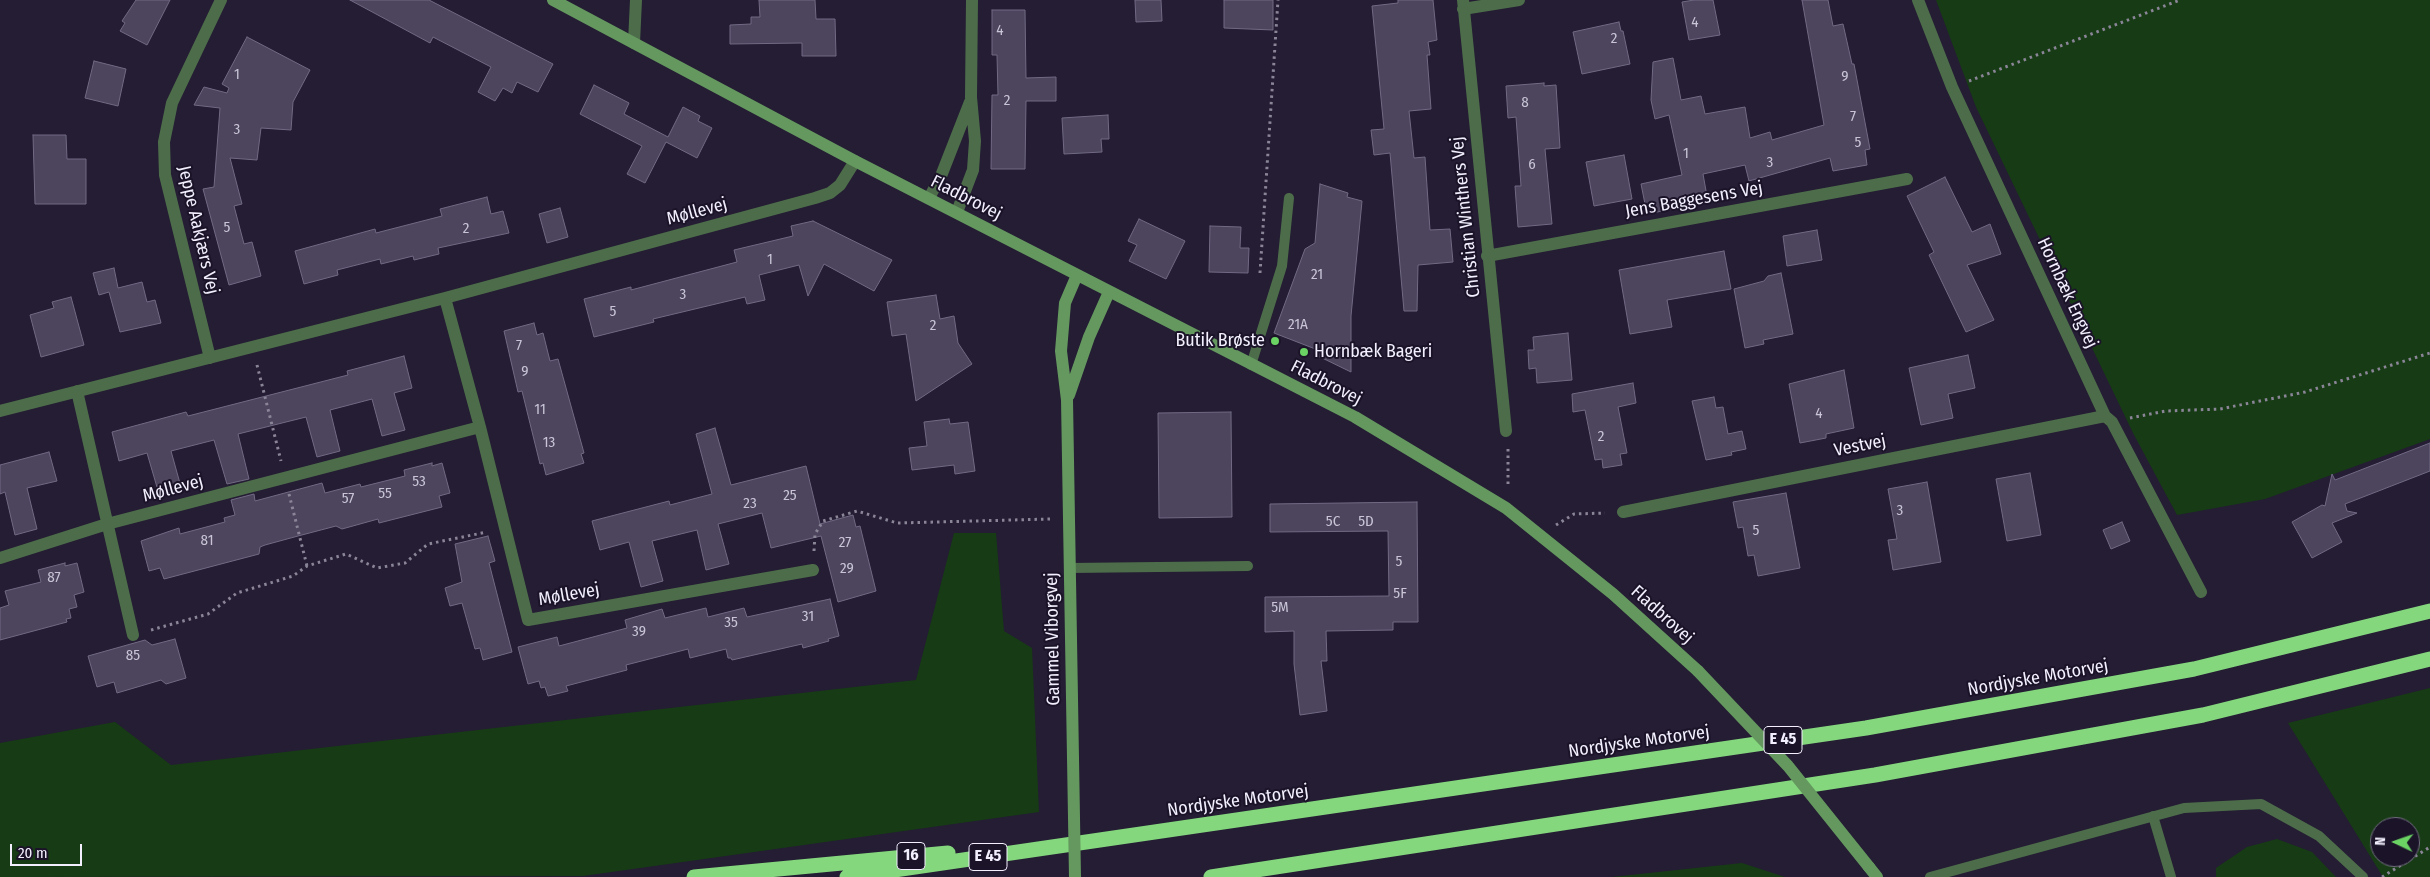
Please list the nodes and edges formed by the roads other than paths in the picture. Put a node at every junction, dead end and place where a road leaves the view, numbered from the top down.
1 (222, 0) edge
2 (553, 0) edge
3 (636, 0) edge
4 (972, 0) edge
5 (1519, 0) edge
6 (1918, 0) edge
7 (1463, 4) edge
8 (634, 43) junction
9 (971, 97) junction
10 (855, 161) junction
11 (1907, 179) dead end
12 (929, 198) junction
13 (1289, 198) dead end
14 (957, 212) junction
15 (1487, 256) junction
16 (1077, 275) junction
17 (1109, 292) junction
18 (445, 298) junction
19 (210, 358) junction
20 (1251, 365) junction
21 (78, 391) junction
22 (1067, 400) junction
23 (0, 411) edge
24 (2108, 418) junction
25 (480, 427) junction
26 (1506, 431) road end
27 (1623, 512) road end
28 (108, 524) junction
29 (0, 558) edge
30 (1248, 566) dead end
31 (1069, 568) junction
32 (813, 570) road end
33 (2201, 592) dead end
34 (2430, 611) edge
35 (132, 635) road end
36 (2430, 659) edge
37 (2154, 816) junction
38 (1129, 836) junction
39 (1873, 872) edge
40 (694, 877) edge
41 (847, 877) edge
42 (1076, 877) edge
43 (1211, 877) edge
44 (1930, 877) edge
45 (2171, 877) edge
46 (2363, 877) edge

1 - 19 street, Jeppe Aakjærs Vej
2 - 8 main road, Fladbrovej
3 - 8 street
4 - 9 street
5 - 7 street
6 - 24 street, Hornbæk Engvej
7 - 15 street, Christian Winthers Vej
8 - 10 main road, Fladbrovej
9 - 12 street
9 - 14 street
10 - 12 main road, Fladbrovej
10 - 18 street, Møllevej
11 - 15 street, Jens Baggesens Vej
12 - 14 main road, Fladbrovej
13 - 20 lane
14 - 16 main road, Fladbrovej
15 - 26 street, Christian Winthers Vej
16 - 17 main road, Fladbrovej
16 - 22 main road, Gammel Viborgvej
17 - 20 main road, Fladbrovej
17 - 22 main road, Gammel Viborgvej
18 - 19 street, Møllevej
18 - 25 street, Møllevej
19 - 21 street, Møllevej
20 - 39 main road, Fladbrovej, bridge
21 - 23 street, Møllevej
21 - 28 street
22 - 31 main road, Gammel Viborgvej
24 - 27 street, Vestvej
24 - 33 street, Hornbæk Engvej
25 - 28 street, Møllevej
25 - 32 street, Møllevej
28 - 29 street, Møllevej
28 - 35 street
30 - 31 lane
31 - 42 main road, Gammel Viborgvej, bridge
34 - 38 highway, Nordjyske Motorvej / E 45
36 - 43 highway
37 - 44 lane
37 - 45 lane
37 - 46 lane
38 - 40 highway, 16
38 - 41 highway, Nordjyske Motorvej / E 45

